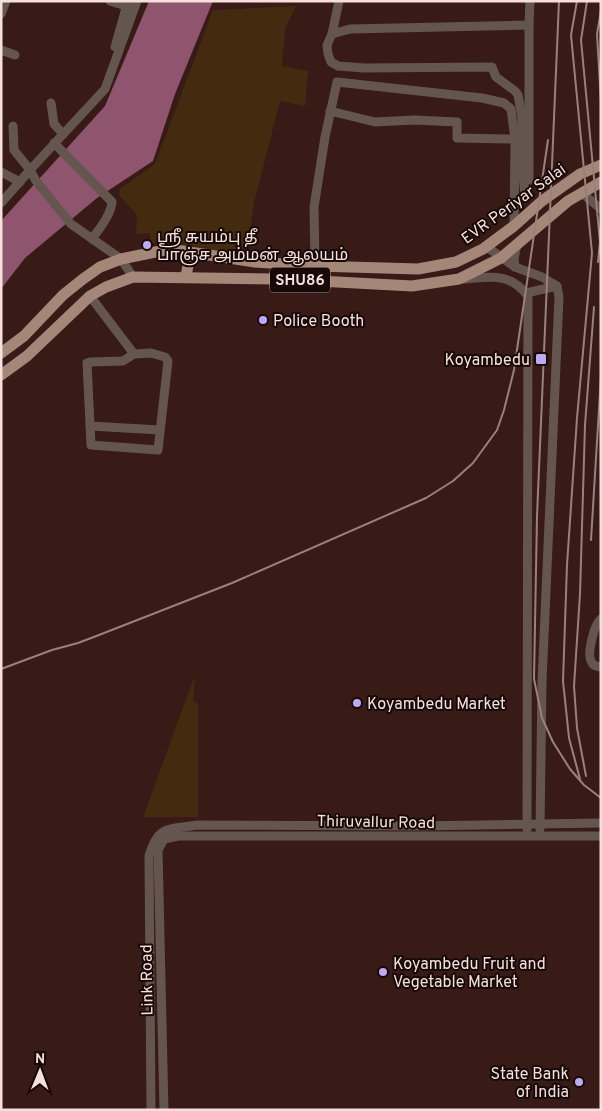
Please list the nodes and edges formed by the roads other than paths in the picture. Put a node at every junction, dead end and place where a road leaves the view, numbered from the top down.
1 (6, 1) edge
2 (110, 1) edge
3 (137, 1) edge
4 (339, 1) edge
5 (530, 1) edge
6 (127, 4) edge
7 (1, 14) edge
8 (529, 25) junction
9 (332, 34) junction
10 (1, 50) edge
11 (15, 55) dead end
12 (105, 88) junction
13 (51, 103) dead end
14 (330, 111) junction
15 (13, 126) dead end
16 (63, 134) junction
17 (516, 139) junction
18 (58, 147) junction
19 (601, 165) edge
20 (30, 170) junction
21 (2, 174) edge
22 (20, 182) junction
23 (601, 182) edge
24 (582, 193) junction
25 (1, 204) edge
26 (601, 209) edge
27 (514, 226) junction
28 (92, 239) junction
29 (517, 244) junction
30 (487, 247) junction
31 (190, 254) junction
32 (501, 258) junction
33 (121, 259) junction
34 (315, 266) junction
35 (515, 267) junction
36 (133, 277) junction
37 (186, 278) junction
38 (459, 279) junction
39 (557, 286) junction
40 (526, 293) junction
41 (90, 296) junction
42 (1, 353) edge
43 (134, 354) junction
44 (1, 375) edge
45 (90, 426) junction
46 (160, 430) junction
47 (601, 619) edge
48 (601, 667) edge
49 (601, 823) edge
50 (527, 824) junction
51 (540, 824) junction
52 (601, 836) edge
53 (527, 837) junction
54 (540, 837) junction
55 (158, 850) joint
56 (151, 1110) edge
57 (164, 1110) edge

1 - 7 street
2 - 6 street
3 - 12 street
4 - 9 street
5 - 8 street
6 - 12 street
8 - 9 street
8 - 9 street
10 - 11 street
12 - 16 street
13 - 16 street
14 - 17 street
14 - 17 street
14 - 34 street
15 - 20 street
16 - 18 street
17 - 27 street
18 - 20 street
18 - 28 street
19 - 27 main road, EVR Periyar Salai / SHU86
20 - 22 street
20 - 28 street
21 - 22 street
22 - 25 street
23 - 24 main road, EVR Periyar Salai / SHU86
24 - 26 street
24 - 29 main road, EVR Periyar Salai / SHU86
27 - 30 main road, EVR Periyar Salai / SHU86
28 - 33 street
29 - 32 main road, EVR Periyar Salai / SHU86
29 - 35 street
30 - 32 street
30 - 34 main road, EVR Periyar Salai / SHU86
31 - 33 main road, EVR Periyar Salai / SHU86
31 - 34 main road, EVR Periyar Salai / SHU86
31 - 37 main road
32 - 35 street
32 - 38 main road, EVR Periyar Salai / SHU86
33 - 36 street
33 - 42 main road, EVR Periyar Salai / SHU86
35 - 39 street
36 - 37 main road, EVR Periyar Salai / SHU86
36 - 41 main road, EVR Periyar Salai / SHU86
37 - 38 main road, EVR Periyar Salai / SHU86
38 - 40 street
39 - 40 street
39 - 51 street
40 - 50 street
41 - 43 street
41 - 44 main road, EVR Periyar Salai / SHU86
43 - 45 street
43 - 46 street
45 - 46 street
45 - 46 street
47 - 48 street
49 - 51 street
50 - 51 street
50 - 53 street
50 - 56 street
51 - 54 street
52 - 54 street, Thiruvallur Road
53 - 54 street, Thiruvallur Road
53 - 55 street, Thiruvallur Road
55 - 57 street, Link Road

